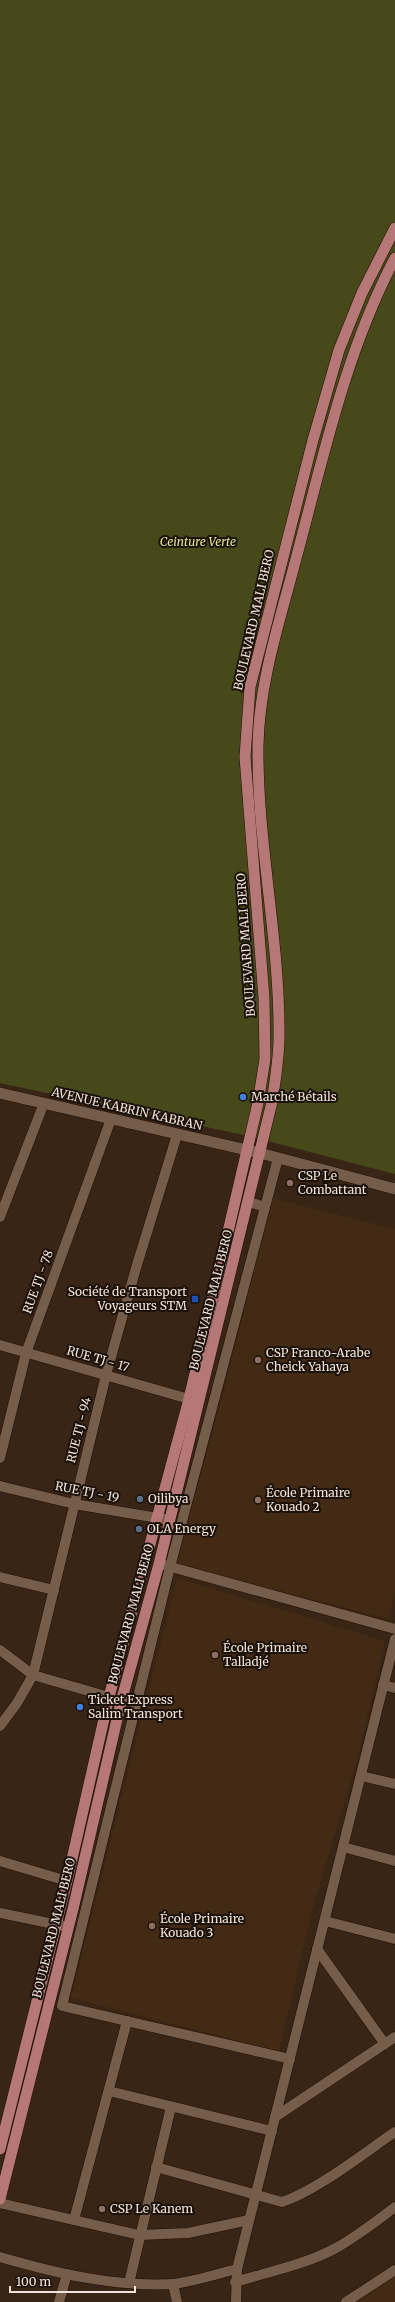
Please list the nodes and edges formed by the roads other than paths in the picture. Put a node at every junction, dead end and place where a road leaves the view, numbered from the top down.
1 (395, 228) edge
2 (395, 258) edge
3 (0, 1093) edge
4 (44, 1103) junction
5 (111, 1119) junction
6 (177, 1135) junction
7 (248, 1150) junction
8 (260, 1153) junction
9 (278, 1158) junction
10 (395, 1189) edge
11 (249, 1202) junction
12 (265, 1207) junction
13 (0, 1216) edge
14 (0, 1345) edge
15 (26, 1353) junction
16 (106, 1375) junction
17 (188, 1398) junction
18 (0, 1458) edge
19 (0, 1486) edge
20 (74, 1504) junction
21 (158, 1518) junction
22 (170, 1520) junction
23 (159, 1564) junction
24 (170, 1567) junction
25 (0, 1577) edge
26 (54, 1590) junction
27 (395, 1629) edge
28 (395, 1639) edge
29 (0, 1650) edge
30 (33, 1675) junction
31 (383, 1686) junction
32 (395, 1688) edge
33 (109, 1697) junction
34 (0, 1726) edge
35 (361, 1776) junction
36 (395, 1784) edge
37 (343, 1848) junction
38 (0, 1861) edge
39 (395, 1861) edge
40 (68, 1881) junction
41 (72, 1909) junction
42 (86, 1912) junction
43 (0, 1913) edge
44 (324, 1920) junction
45 (56, 1924) junction
46 (68, 1927) junction
47 (395, 1939) edge
48 (317, 1949) junction
49 (126, 2021) junction
50 (395, 2037) edge
51 (385, 2044) junction
52 (290, 2059) junction
53 (109, 2091) junction
54 (171, 2106) junction
55 (275, 2117) junction
56 (272, 2131) junction
57 (395, 2132) edge
58 (0, 2148) edge
59 (156, 2167) junction
60 (256, 2194) junction
61 (0, 2199) edge
62 (0, 2203) edge
63 (395, 2207) edge
64 (74, 2220) junction
65 (250, 2220) junction
66 (139, 2235) junction
67 (0, 2257) edge
68 (237, 2269) junction
69 (395, 2270) edge
70 (67, 2274) junction
71 (235, 2282) junction
72 (129, 2283) junction
73 (173, 2284) junction
74 (59, 2302) edge
75 (177, 2302) edge
76 (236, 2302) edge
77 (346, 2302) edge

1 - 7 main road, BOULEVARD MALI BERO
2 - 8 main road, BOULEVARD MALI BERO
3 - 4 street, AVENUE KABRIN KABRAN
4 - 5 street, AVENUE KABRIN KABRAN
4 - 13 street
5 - 6 street, AVENUE KABRIN KABRAN
5 - 15 street, RUE TJ - 78
6 - 7 street, AVENUE KABRIN KABRAN
6 - 16 street, RUE TJ - 94
7 - 8 street, AVENUE KABRIN KABRAN
7 - 17 main road, BOULEVARD MALI BERO
8 - 9 street, AVENUE KABRIN KABRAN
8 - 11 main road, BOULEVARD MALI BERO
9 - 10 street, AVENUE KABRIN KABRAN
9 - 12 street
11 - 12 street
11 - 22 main road, BOULEVARD MALI BERO
12 - 24 street
14 - 15 street, RUE TJ - 17
15 - 16 street, RUE TJ - 17
15 - 18 street, RUE TJ - 78
16 - 17 street, RUE TJ - 17
16 - 20 street, RUE TJ - 94
17 - 21 main road, BOULEVARD MALI BERO
19 - 20 street, RUE TJ - 19
20 - 21 street, RUE TJ - 19
20 - 26 street, RUE TJ - 94
21 - 22 street, RUE TJ - 19
21 - 33 main road, BOULEVARD MALI BERO
22 - 23 main road, BOULEVARD MALI BERO
23 - 24 street
23 - 41 main road, BOULEVARD MALI BERO
24 - 27 street
24 - 42 street
25 - 26 street
26 - 30 street, RUE TJ - 94
28 - 31 street
29 - 30 street
30 - 33 street
30 - 34 street, RUE TJ - 94
31 - 32 street
31 - 35 street
33 - 40 main road, BOULEVARD MALI BERO
35 - 36 street
35 - 37 street
37 - 39 street
37 - 44 street
38 - 40 street
40 - 45 main road, BOULEVARD MALI BERO
41 - 42 street
41 - 46 main road, BOULEVARD MALI BERO
42 - 49 street
43 - 45 street
44 - 47 street
44 - 48 street
45 - 46 street
45 - 58 main road, BOULEVARD MALI BERO
46 - 61 main road, BOULEVARD MALI BERO
48 - 51 street
48 - 52 street
49 - 52 street
49 - 53 street
50 - 51 street
51 - 55 street
52 - 55 street
53 - 54 street
53 - 64 street
54 - 56 street
54 - 59 street
55 - 56 street
56 - 60 street
57 - 60 street
59 - 60 street
59 - 66 street
60 - 65 street
62 - 64 street
63 - 71 street
64 - 66 street
65 - 66 street
65 - 68 street
66 - 72 street
67 - 70 street
68 - 71 street
68 - 73 street
69 - 77 street
70 - 72 street
70 - 74 street
71 - 76 street
72 - 73 street
73 - 75 street

